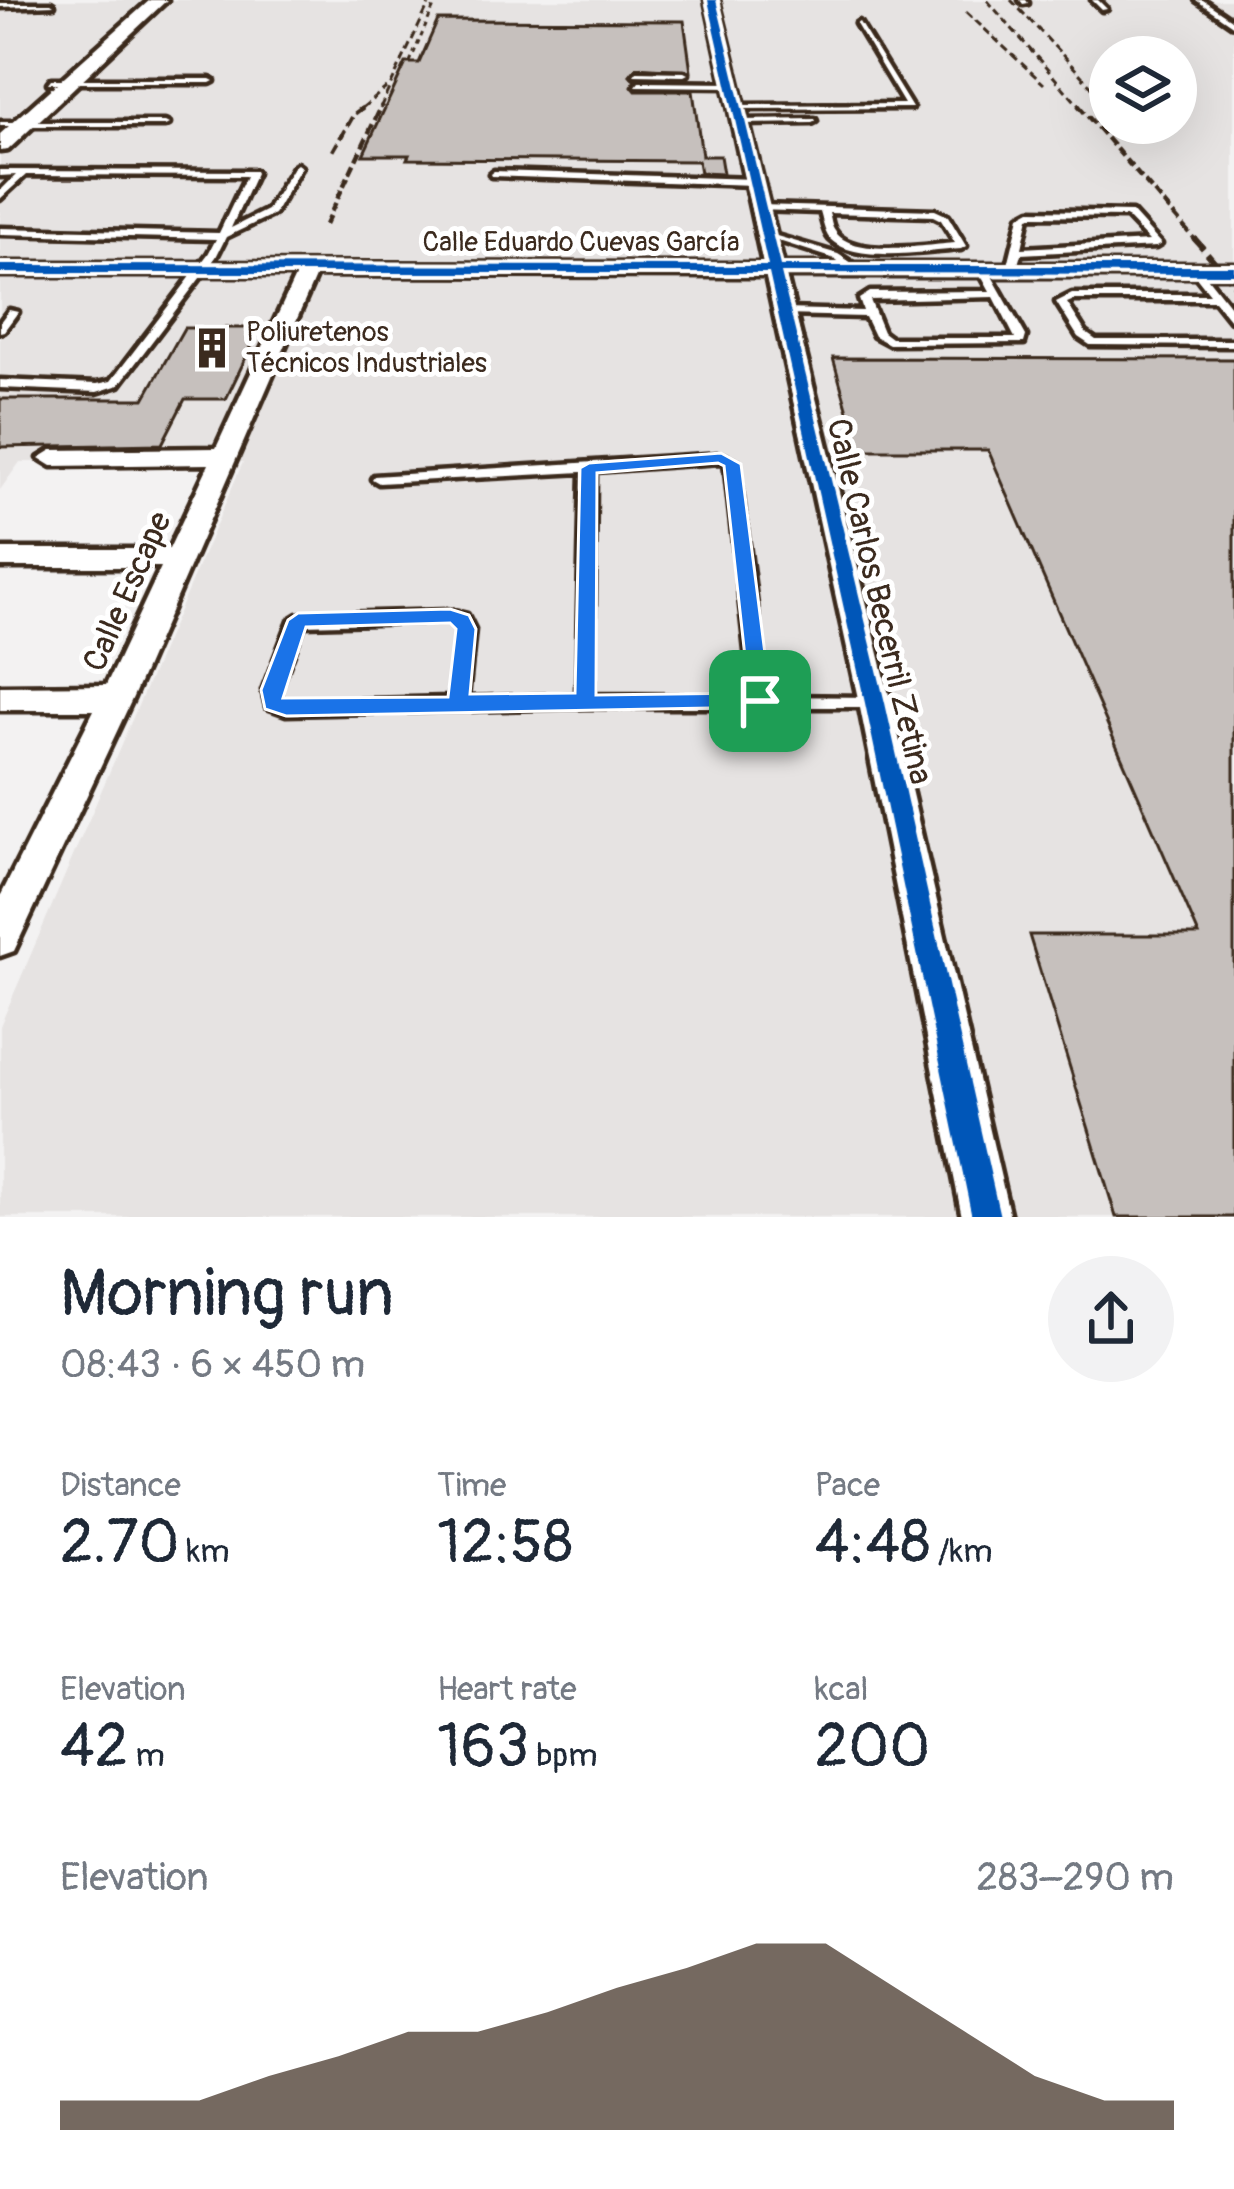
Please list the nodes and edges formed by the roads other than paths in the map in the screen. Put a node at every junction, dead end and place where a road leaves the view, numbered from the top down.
1 (143, 0) edge
2 (159, 0) edge
3 (712, 0) edge
4 (1095, 0) edge
5 (1199, 0) edge
6 (0, 5) edge
7 (51, 5) dead end
8 (1103, 9) dead end
9 (859, 24) dead end
10 (1234, 24) edge
11 (83, 52) junction
12 (105, 52) junction
13 (637, 73) dead end
14 (730, 80) junction
15 (52, 81) junction
16 (74, 81) junction
17 (210, 81) dead end
18 (639, 84) dead end
19 (806, 107) junction
20 (738, 114) junction
21 (812, 121) junction
22 (0, 124) edge
23 (24, 124) junction
24 (165, 124) dead end
25 (817, 141) dead end
26 (0, 145) edge
27 (296, 166) dead end
28 (24, 172) junction
29 (0, 173) edge
30 (494, 174) dead end
31 (754, 182) junction
32 (0, 196) edge
33 (760, 208) junction
34 (824, 210) junction
35 (0, 231) edge
36 (766, 234) junction
37 (221, 236) junction
38 (1015, 260) junction
39 (312, 263) junction
40 (0, 268) edge
41 (200, 268) junction
42 (774, 269) junction
43 (982, 269) junction
44 (858, 270) junction
45 (1196, 270) junction
46 (1234, 270) edge
47 (998, 295) junction
48 (1218, 297) junction
49 (13, 312) dead end
50 (784, 312) junction
51 (868, 314) junction
52 (1234, 318) edge
53 (0, 329) edge
54 (1234, 343) edge
55 (0, 384) edge
56 (225, 456) junction
57 (52, 458) dead end
58 (589, 468) junction
59 (379, 479) dead end
60 (0, 558) edge
61 (181, 558) junction
62 (117, 697) junction
63 (0, 698) edge
64 (585, 701) junction
65 (760, 701) junction
66 (458, 702) junction
67 (875, 703) junction
68 (12, 886) edge
69 (0, 938) edge
70 (986, 1217) edge

1 - 11 street
2 - 12 street
3 - 14 street, Calle Carlos Becerril Zetina
4 - 8 lane
5 - 10 lane
6 - 7 lane
9 - 19 lane
11 - 12 street
11 - 15 street
12 - 16 street
13 - 14 lane
14 - 18 lane
14 - 20 street, Calle Carlos Becerril Zetina
15 - 16 lane
15 - 22 street
16 - 17 lane
16 - 23 street
19 - 20 lane
19 - 21 lane
20 - 21 lane
20 - 31 street, Calle Carlos Becerril Zetina
21 - 25 lane
22 - 23 lane
23 - 24 lane
23 - 26 street
27 - 37 lane
28 - 29 lane
28 - 32 lane
28 - 37 lane
30 - 31 lane
31 - 33 street, Calle Carlos Becerril Zetina
33 - 34 lane
33 - 36 street, Calle Carlos Becerril Zetina
34 - 34 lane
35 - 37 lane
36 - 42 street, Calle Carlos Becerril Zetina
36 - 44 lane
37 - 41 lane
38 - 38 lane
38 - 43 street, Calle Eduardo Cuevas García
38 - 45 street, Calle Eduardo Cuevas García
39 - 41 street, Calle Eduardo Cuevas García
39 - 42 street, Calle Eduardo Cuevas García
39 - 56 street, Calle Escape
40 - 41 street, Calle Eduardo Cuevas García
41 - 55 lane
42 - 44 street, Calle Eduardo Cuevas García
42 - 50 street, Calle Carlos Becerril Zetina
43 - 44 street, Calle Eduardo Cuevas García
43 - 47 lane
45 - 46 street, Calle Eduardo Cuevas García
45 - 48 lane
47 - 51 lane
47 - 51 lane
48 - 52 lane
48 - 54 lane
49 - 53 lane
50 - 51 lane
50 - 67 street, Calle Carlos Becerril Zetina
56 - 57 street
56 - 61 street, Calle Escape
58 - 59 lane
58 - 64 lane
58 - 65 lane
60 - 61 street
61 - 62 street, Calle Escape
62 - 63 street
62 - 68 street, Calle Escape
64 - 65 lane
64 - 66 lane
65 - 67 lane
66 - 66 lane
67 - 70 street, Calle Carlos Becerril Zetina
68 - 69 street, Calle Escape

